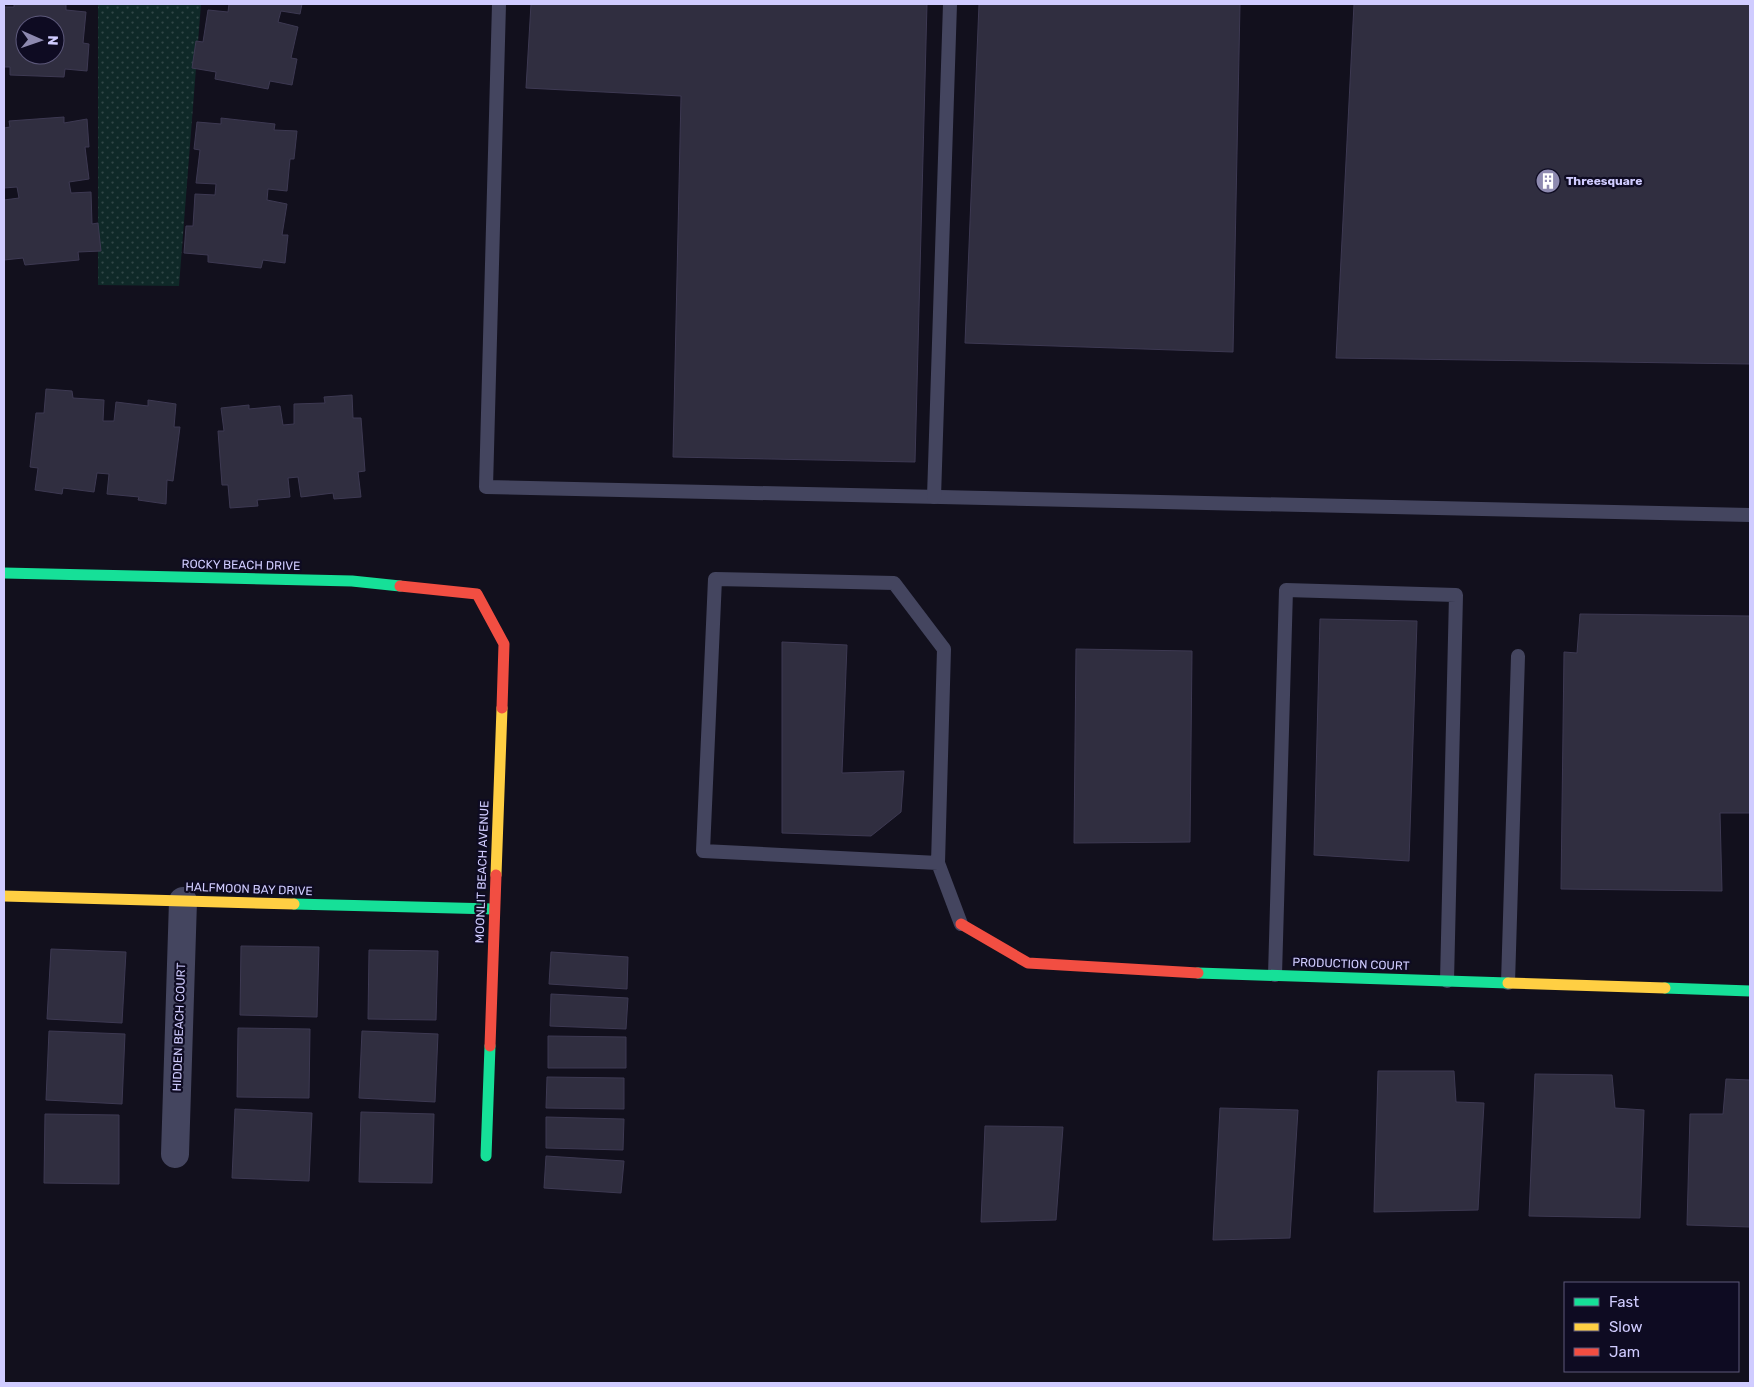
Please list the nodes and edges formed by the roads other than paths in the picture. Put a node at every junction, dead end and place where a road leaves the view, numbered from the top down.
1 (499, 4) edge
2 (950, 4) edge
3 (934, 497) junction
4 (1750, 515) edge
5 (4, 573) edge
6 (477, 594) joint
7 (1518, 656) dead end
8 (938, 863) junction
9 (4, 896) edge
10 (183, 900) junction
11 (494, 909) junction
12 (961, 924) joint
13 (1276, 975) junction
14 (1447, 981) junction
15 (1508, 983) junction
16 (1750, 991) edge
17 (175, 1154) dead end
18 (486, 1156) dead end

1 - 3 lane
2 - 3 lane
3 - 4 lane
5 - 6 street, ROCKY BEACH DRIVE
6 - 11 street, MOONLIT BEACH AVENUE
7 - 15 lane
8 - 8 lane
8 - 12 lane
9 - 10 street, HALFMOON BAY DRIVE
10 - 11 street, HALFMOON BAY DRIVE
10 - 17 street, HIDDEN BEACH COURT
11 - 18 street, MOONLIT BEACH AVENUE
12 - 13 street, PRODUCTION COURT
13 - 14 street, PRODUCTION COURT
13 - 14 lane
14 - 15 street, PRODUCTION COURT
15 - 16 street, PRODUCTION COURT

